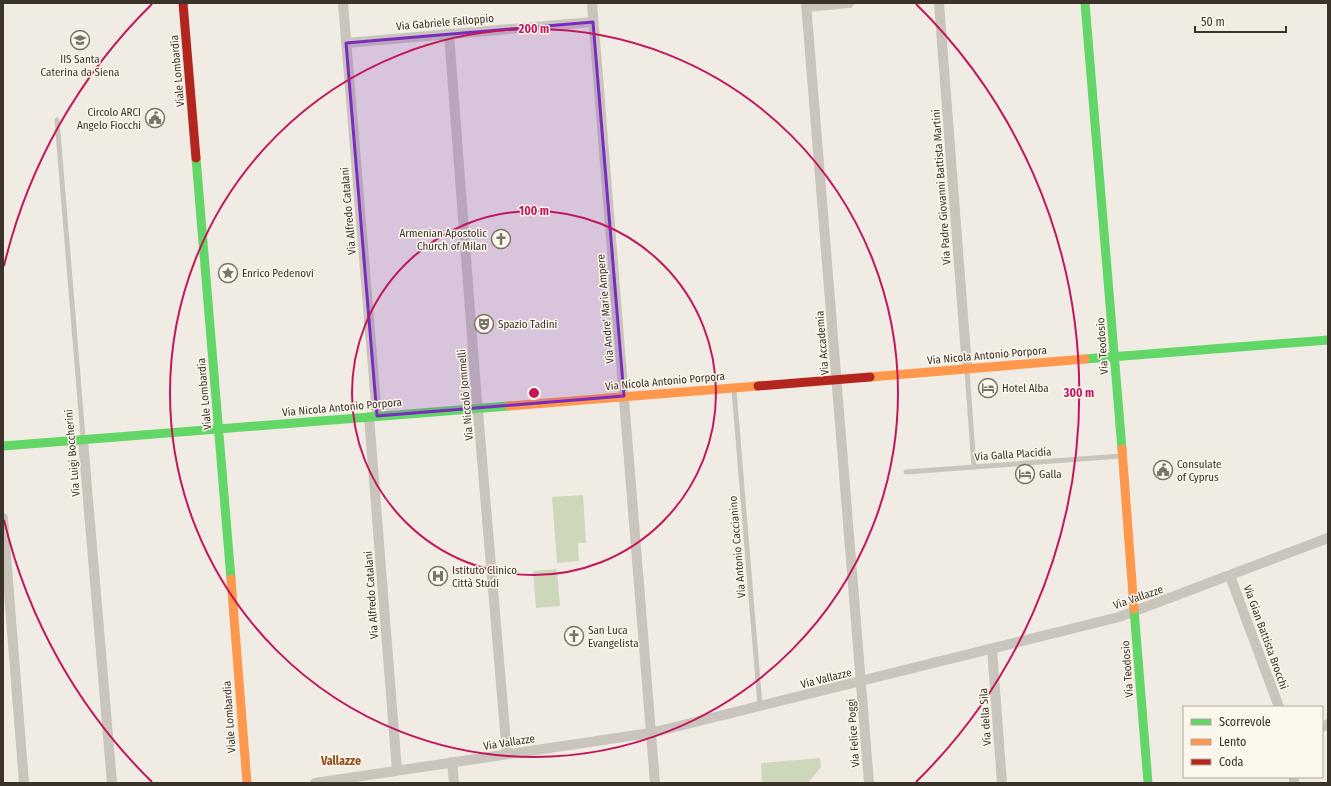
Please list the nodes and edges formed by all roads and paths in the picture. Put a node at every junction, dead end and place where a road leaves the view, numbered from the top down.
1 (183, 3) edge
2 (343, 3) edge
3 (592, 3) edge
4 (849, 3) edge
5 (939, 3) edge
6 (1086, 3) edge
7 (806, 5) edge
8 (593, 22) junction
9 (449, 34) junction
10 (346, 43) junction
11 (57, 120) dead end
12 (1328, 340) edge
13 (1114, 357) junction
14 (967, 368) junction
15 (837, 379) junction
16 (734, 388) junction
17 (624, 396) junction
18 (478, 408) junction
19 (373, 417) junction
20 (219, 429) junction
21 (83, 440) junction
22 (3, 446) edge
23 (1122, 456) junction
24 (974, 467) junction
25 (906, 472) dead end
26 (3, 518) edge
27 (1328, 538) edge
28 (1230, 576) junction
29 (1134, 613) junction
30 (992, 649) junction
31 (861, 681) junction
32 (760, 706) junction
33 (1279, 706) edge
34 (650, 733) junction
35 (507, 754) junction
36 (452, 762) junction
37 (397, 770) junction
38 (24, 783) edge
39 (112, 783) edge
40 (246, 783) edge
41 (315, 783) edge
42 (454, 783) edge
43 (655, 783) edge
44 (869, 783) edge
45 (1002, 783) edge
46 (1148, 783) edge

1 - 20 street, Viale Lombardia
2 - 10 street, Via Alfredo Catalani
3 - 8 street, Via Andre' Marie Ampere
4 - 7 street
5 - 14 street, Via Padre Giovanni Battista Martini
6 - 13 street, Via Teodosio
7 - 15 street, Via Accademia
8 - 9 street, Via Gabriele Falloppio
8 - 17 street, Via Andre' Marie Ampere
9 - 10 street, Via Gabriele Falloppio
9 - 18 street, Via Niccolò Jommelli
10 - 19 street, Via Alfredo Catalani
11 - 21 lane, Via Luigi Boccherini
12 - 13 street, Via Nicola Antonio Porpora
13 - 14 street, Via Nicola Antonio Porpora
13 - 23 street, Via Teodosio
14 - 15 street, Via Nicola Antonio Porpora
14 - 24 lane
15 - 16 street, Via Nicola Antonio Porpora
15 - 31 street, Via Accademia
16 - 17 street, Via Nicola Antonio Porpora
16 - 32 lane, Via Antonio Caccianino
17 - 18 street, Via Nicola Antonio Porpora
17 - 34 street, Via Andre' Marie Ampere
18 - 19 street, Via Nicola Antonio Porpora
18 - 35 street, Via Niccolò Jommelli
19 - 20 street, Via Nicola Antonio Porpora
19 - 37 street, Via Alfredo Catalani
20 - 21 street, Via Nicola Antonio Porpora
20 - 40 street, Viale Lombardia
21 - 22 street, Via Nicola Antonio Porpora
21 - 39 street, Via Luigi Boccherini
23 - 24 lane, Via Galla Placidia
23 - 29 street, Via Teodosio
24 - 25 lane, Via Galla Placidia
26 - 38 street
27 - 28 street, Via Vallazze
28 - 29 street, Via Vallazze
28 - 33 street, Via Gian Battista Brocchi
29 - 30 street, Via Vallazze
29 - 46 street, Via Teodosio
30 - 31 street, Via Vallazze
30 - 45 street, Via della Sila
31 - 32 street, Via Vallazze
31 - 44 street, Via Felice Poggi
32 - 34 street, Via Vallazze
34 - 35 street, Via Vallazze
34 - 43 street, Via Andre' Marie Ampere
35 - 36 street, Via Vallazze
36 - 37 street, Via Vallazze
36 - 42 street
37 - 41 street, Via Vallazze

